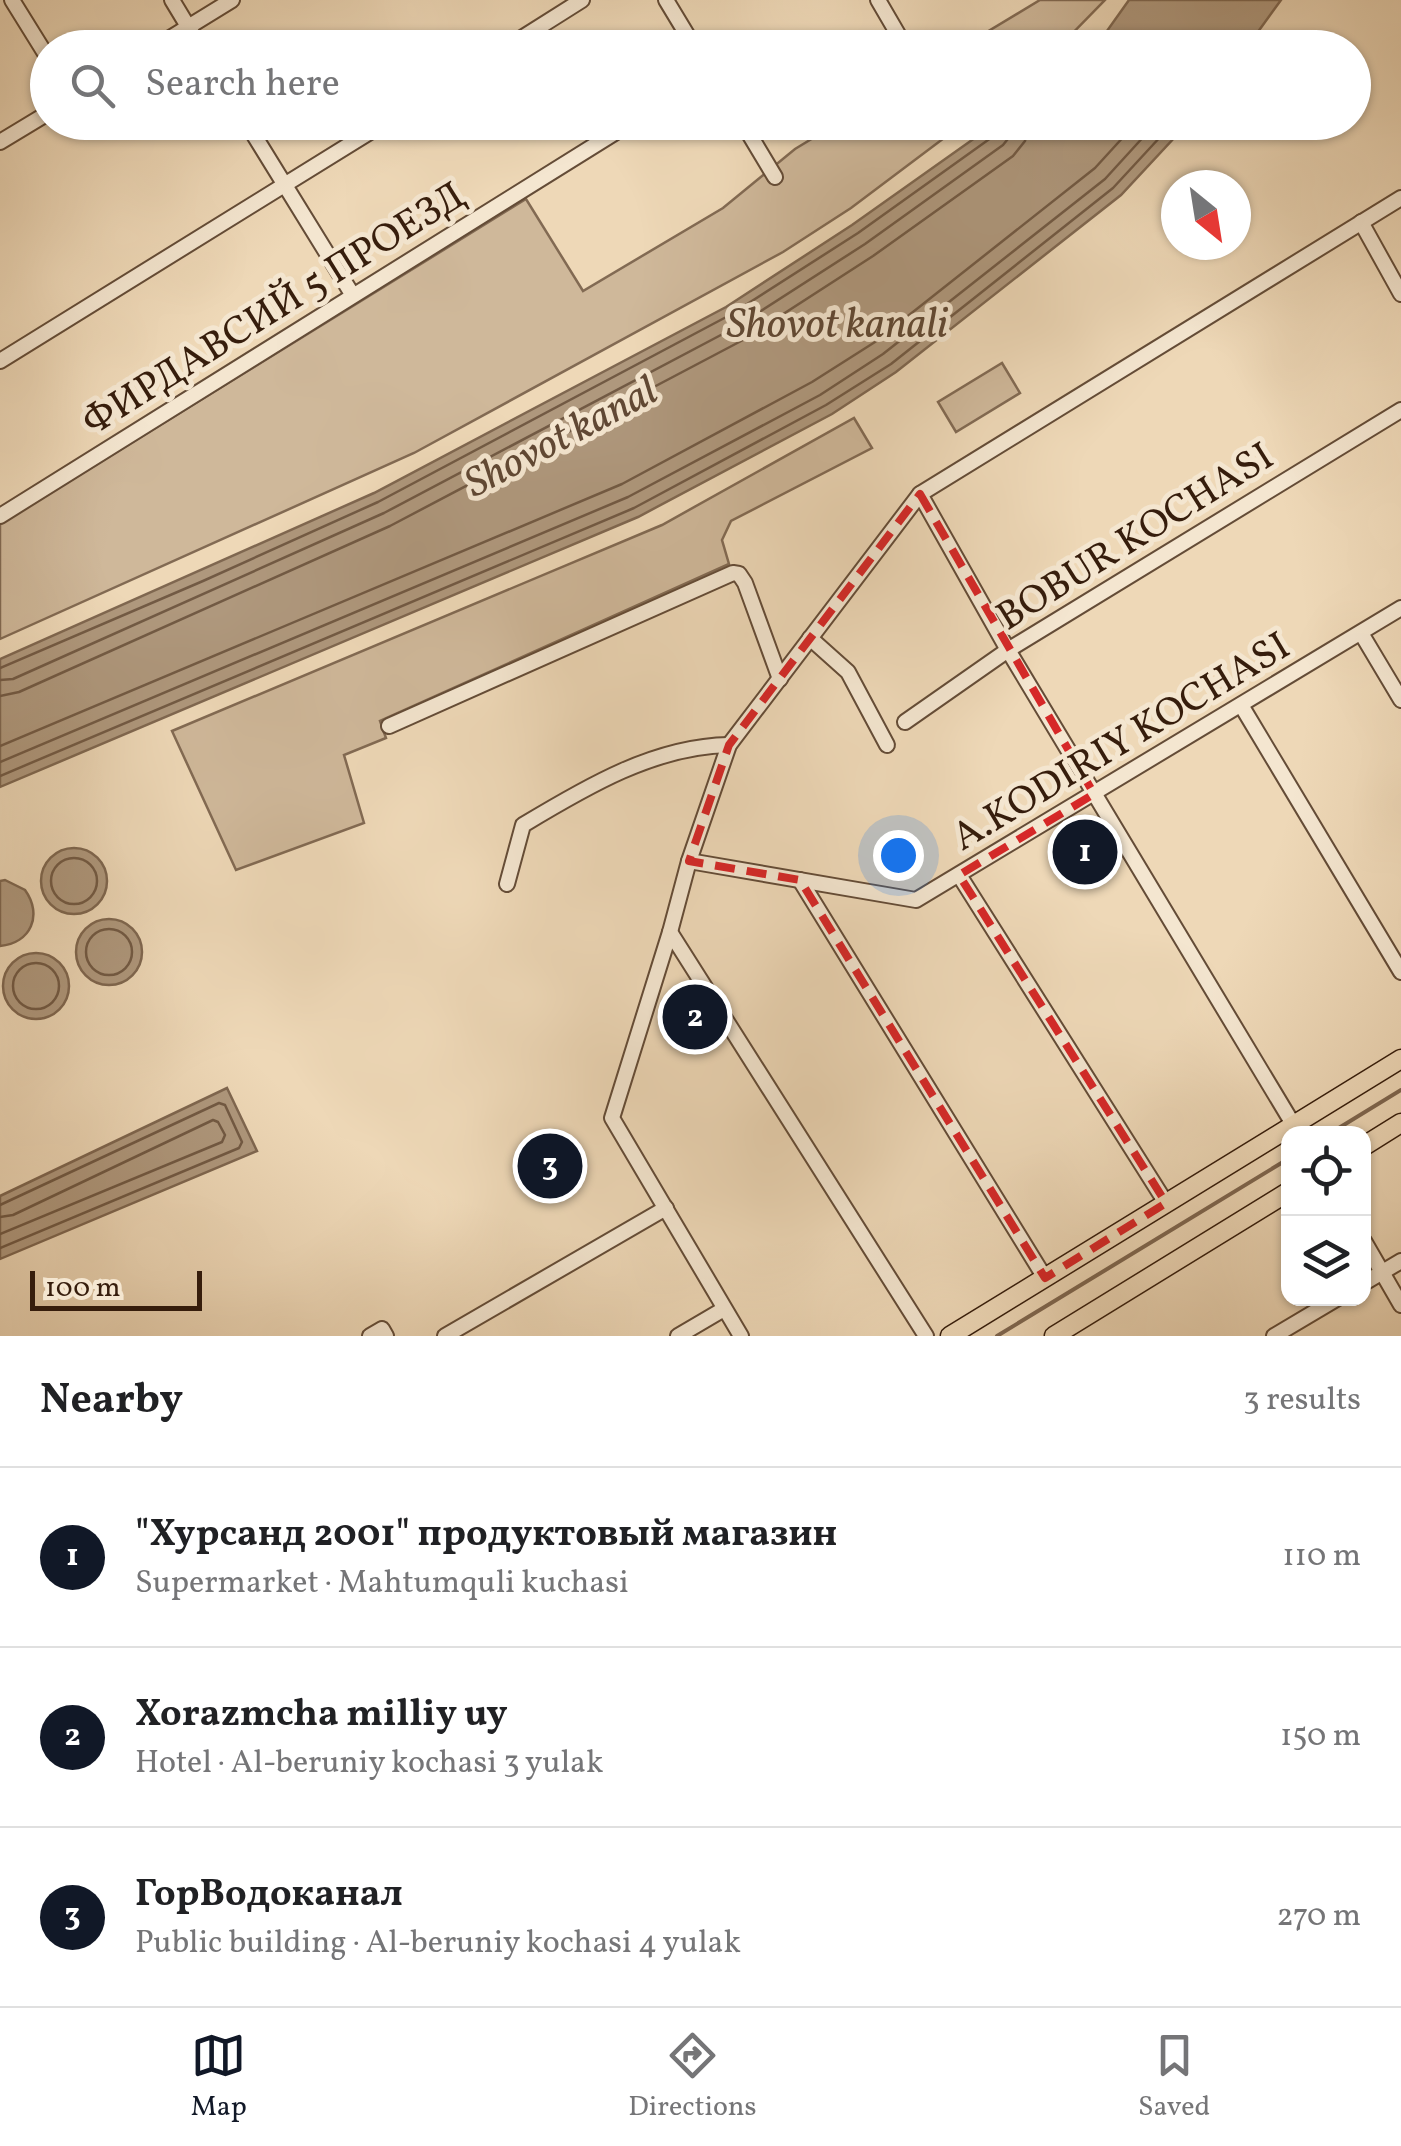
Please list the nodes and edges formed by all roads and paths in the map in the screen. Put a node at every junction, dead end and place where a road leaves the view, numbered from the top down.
1 (12, 0) edge
2 (172, 0) edge
3 (232, 0) edge
4 (582, 0) edge
5 (666, 0) edge
6 (878, 0) edge
7 (188, 26) junction
8 (31, 30) edge
9 (182, 30) edge
10 (190, 30) edge
11 (534, 30) edge
12 (684, 30) edge
13 (896, 30) edge
14 (30, 124) edge
15 (257, 140) edge
16 (357, 140) edge
17 (603, 140) edge
18 (753, 140) edge
19 (0, 142) edge
20 (775, 177) dead end
21 (284, 186) junction
22 (1401, 198) edge
23 (1360, 222) junction
24 (352, 294) junction
25 (1401, 294) edge
26 (0, 361) edge
27 (1401, 410) edge
28 (920, 494) junction
29 (0, 516) edge
30 (1401, 608) edge
31 (1361, 633) junction
32 (810, 638) junction
33 (1008, 650) junction
34 (780, 679) junction
35 (1401, 700) edge
36 (1241, 705) junction
37 (905, 722) dead end
38 (389, 726) dead end
39 (729, 745) junction
40 (887, 745) dead end
41 (1094, 794) junction
42 (689, 861) junction
43 (958, 875) junction
44 (800, 880) junction
45 (507, 884) dead end
46 (670, 932) junction
47 (1401, 972) edge
48 (1401, 1059) edge
49 (1401, 1123) edge
50 (1294, 1126) edge
51 (1300, 1126) edge
52 (1281, 1138) edge
53 (1371, 1142) edge
54 (1281, 1196) edge
55 (1166, 1203) junction
56 (666, 1208) junction
57 (1371, 1253) edge
58 (1401, 1261) edge
59 (1382, 1272) junction
60 (1045, 1278) junction
61 (1371, 1279) edge
62 (1401, 1304) edge
63 (1325, 1306) edge
64 (724, 1308) junction
65 (445, 1336) edge
66 (678, 1336) edge
67 (740, 1336) edge
68 (926, 1336) edge
69 (950, 1336) edge
70 (1054, 1336) edge
71 (1274, 1336) edge

1 - 8 street
2 - 7 street
3 - 7 street
4 - 11 street
5 - 12 street
6 - 13 street
7 - 9 street
7 - 10 street
14 - 19 street
15 - 21 street
16 - 21 street
17 - 24 street, ФИРДАВСИЙ 5 ПРОЕЗД
18 - 20 street
21 - 24 street
21 - 26 street
22 - 23 street
23 - 25 street
23 - 28 street
24 - 29 street, ФИРДАВСИЙ 5 ПРОЕЗД
27 - 33 street, BOBUR KOCHASI
28 - 32 street
28 - 33 street
30 - 31 street, A.KODIRIY KOCHASI
31 - 35 street
31 - 36 street, A.KODIRIY KOCHASI
32 - 34 street
32 - 40 street
33 - 37 street, BOBUR KOCHASI
33 - 41 street
34 - 38 street
34 - 39 street
36 - 41 street, A.KODIRIY KOCHASI
36 - 47 street
39 - 42 street
39 - 45 street
41 - 43 street, A.KODIRIY KOCHASI
41 - 50 street
42 - 44 street, A.KODIRIY KOCHASI
42 - 46 street
43 - 44 street, A.KODIRIY KOCHASI
43 - 55 street
44 - 60 street
46 - 56 street
46 - 68 street
48 - 51 main road
49 - 53 main road
52 - 55 main road
54 - 70 main road
55 - 60 main road
56 - 64 street
56 - 65 street
57 - 59 street
58 - 59 street
59 - 61 street
59 - 62 street
60 - 69 main road
63 - 71 street
64 - 66 street
64 - 67 street

